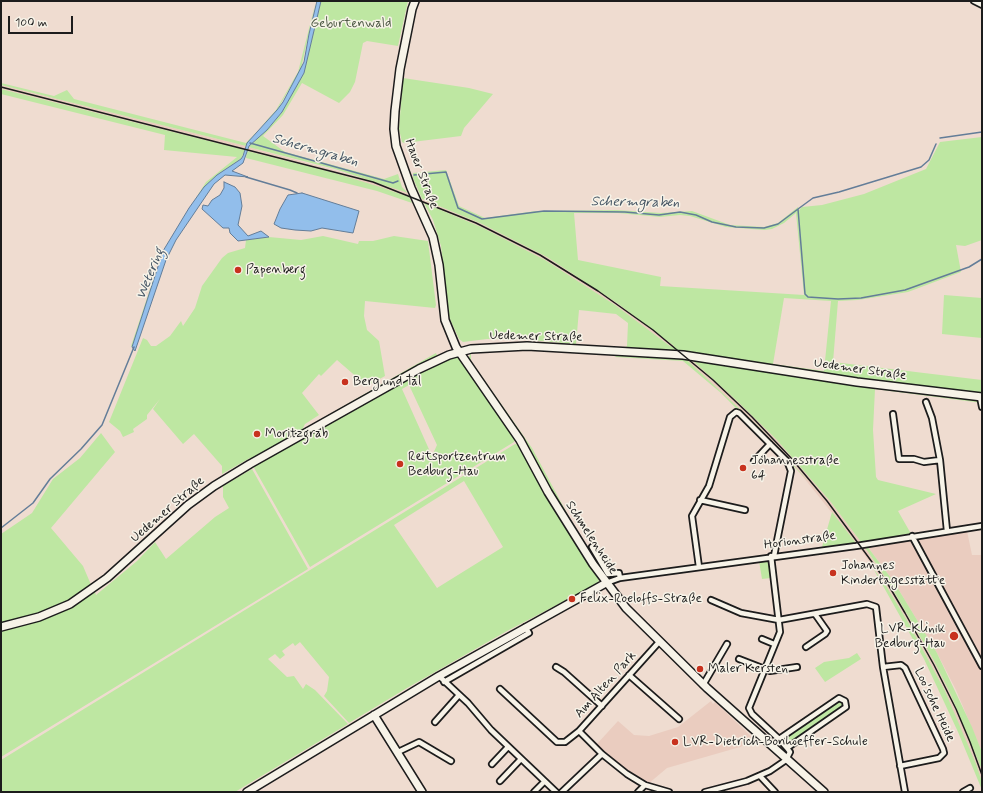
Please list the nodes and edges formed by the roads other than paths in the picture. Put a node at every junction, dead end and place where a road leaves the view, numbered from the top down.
1 (415, 1) edge
2 (974, 1) edge
3 (982, 5) edge
4 (459, 352) junction
5 (981, 397) edge
6 (926, 402) dead end
7 (982, 407) edge
8 (893, 414) dead end
9 (770, 444) junction
10 (940, 460) junction
11 (754, 461) dead end
12 (700, 500) junction
13 (745, 510) dead end
14 (982, 526) edge
15 (947, 531) junction
16 (912, 536) junction
17 (592, 547) dead end
18 (773, 556) junction
19 (698, 567) junction
20 (620, 578) junction
21 (606, 583) junction
22 (711, 600) dead end
23 (815, 614) junction
24 (779, 620) junction
25 (1, 627) edge
26 (762, 639) dead end
27 (658, 642) junction
28 (727, 644) dead end
29 (774, 644) junction
30 (806, 647) dead end
31 (739, 659) dead end
32 (982, 666) edge
33 (556, 667) dead end
34 (797, 667) dead end
35 (883, 667) junction
36 (765, 668) junction
37 (629, 675) junction
38 (442, 679) junction
39 (703, 685) junction
40 (500, 689) dead end
41 (458, 695) junction
42 (602, 706) junction
43 (374, 715) junction
44 (678, 718) dead end
45 (435, 722) dead end
46 (579, 731) junction
47 (779, 739) junction
48 (508, 746) junction
49 (787, 748) junction
50 (398, 752) junction
51 (602, 754) junction
52 (521, 759) junction
53 (786, 760) junction
54 (452, 761) dead end
55 (492, 764) dead end
56 (900, 766) junction
57 (760, 776) junction
58 (500, 781) dead end
59 (544, 782) junction
60 (645, 785) junction
61 (970, 788) dead end
62 (247, 792) edge
63 (422, 792) edge
64 (534, 792) edge
65 (556, 792) edge
66 (562, 792) edge
67 (638, 792) edge
68 (670, 792) edge
69 (706, 792) edge
70 (775, 792) edge
71 (824, 792) edge
72 (905, 792) edge
73 (963, 792) edge

1 - 4 street, Hauer Straße
2 - 3 street
4 - 5 street, Uedemer Straße
4 - 21 street, Schmelenheide
4 - 25 street, Uedemer Straße
5 - 7 street
6 - 10 street
8 - 10 street
9 - 11 street
9 - 12 street
9 - 18 street
10 - 15 street
12 - 13 street
12 - 19 street
14 - 15 street, Horionstraße
15 - 16 street, Horionstraße
16 - 18 street, Horionstraße
16 - 32 street
17 - 20 street
18 - 19 street, Horionstraße
18 - 24 street
19 - 20 street, Horionstraße
20 - 21 street, Horionstraße
21 - 27 street, Schmelenheide
21 - 38 street
22 - 24 street
23 - 24 street
23 - 30 street
23 - 35 street
24 - 29 street
26 - 29 street
27 - 37 street, Am Alten Park
27 - 39 street, Schmelenheide
28 - 39 street
29 - 36 street
31 - 36 street
33 - 42 street
34 - 36 street
35 - 56 street
35 - 56 street, Loo'sche Heide
36 - 47 street
37 - 42 street, Am Alten Park
37 - 44 street
38 - 41 street
38 - 43 street
39 - 53 street, Schmelenheide
40 - 46 street
41 - 45 street
41 - 48 street
42 - 46 street, Am Alten Park
43 - 50 street
43 - 62 street
46 - 51 street, Am Alten Park
47 - 49 street
47 - 49 street
48 - 52 street
48 - 55 street
49 - 53 street
50 - 54 street
50 - 63 street
51 - 60 street, Am Alten Park
51 - 66 street
52 - 58 street
52 - 59 street
53 - 57 street
53 - 71 street, Schmelenheide
56 - 72 street
57 - 69 street
57 - 70 street
59 - 64 street
59 - 65 street
60 - 67 street
60 - 68 street, Am Alten Park
61 - 73 street

